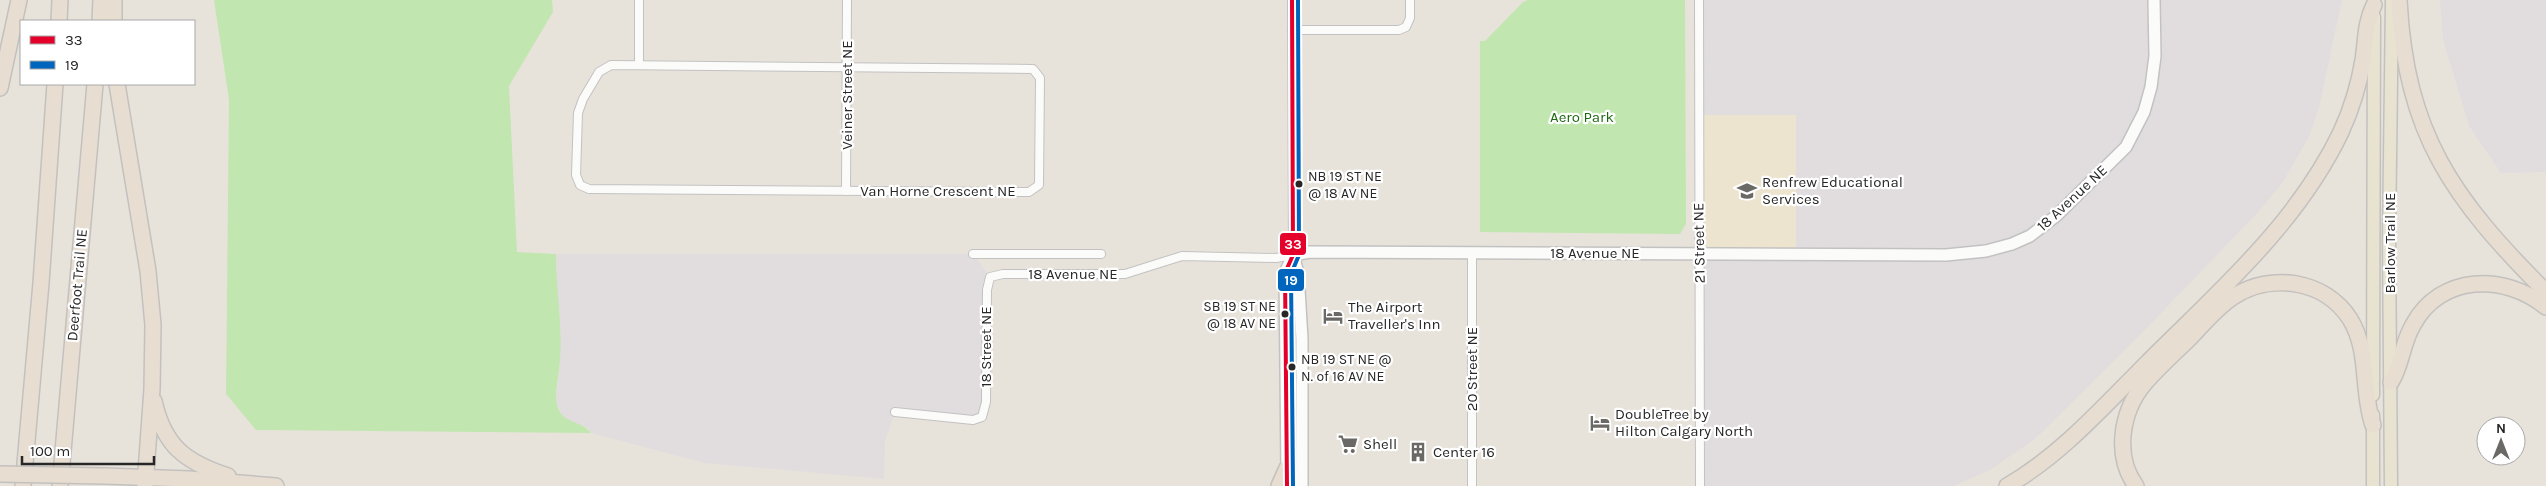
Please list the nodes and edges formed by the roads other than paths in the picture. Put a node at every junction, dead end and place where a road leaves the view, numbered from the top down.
1 (19, 0) edge
2 (60, 0) edge
3 (101, 0) edge
4 (114, 0) edge
5 (639, 0) edge
6 (847, 0) edge
7 (1292, 0) edge
8 (1410, 0) edge
9 (1699, 0) edge
10 (2154, 0) edge
11 (2392, 0) edge
12 (2399, 0) edge
13 (2374, 3) edge
14 (59, 20) edge
15 (100, 20) edge
16 (114, 20) edge
17 (1292, 30) junction
18 (639, 65) junction
19 (847, 67) junction
20 (54, 85) edge
21 (95, 85) edge
22 (117, 85) edge
23 (0, 88) edge
24 (846, 190) junction
25 (1472, 253) junction
26 (1699, 253) junction
27 (973, 254) dead end
28 (1101, 254) dead end
29 (1293, 255) junction
30 (990, 277) joint
31 (2546, 292) edge
32 (2546, 307) edge
33 (2390, 382) junction
34 (152, 389) junction
35 (895, 412) dead end
36 (2373, 425) junction
37 (1287, 468) junction
38 (0, 474) edge
39 (41, 476) junction
40 (110, 481) edge
41 (145, 482) edge
42 (250, 483) junction
43 (0, 485) edge
44 (23, 486) edge
45 (60, 486) edge
46 (276, 486) edge
47 (1278, 486) edge
48 (1287, 486) edge
49 (1302, 486) edge
50 (1472, 486) edge
51 (1700, 486) edge
52 (2007, 486) edge
53 (2136, 486) edge
54 (2373, 486) edge
55 (2391, 486) edge

1 - 23 highway
2 - 14 highway
3 - 15 highway
4 - 16 highway
5 - 18 street
6 - 19 street, Veiner Street NE
7 - 17 street
8 - 17 street
9 - 26 street, 21 Street NE
10 - 26 street, 18 Avenue NE
11 - 33 main road, Barlow Trail NE
12 - 31 highway
13 - 36 main road, Barlow Trail NE
13 - 52 highway
17 - 29 street
18 - 19 street, Van Horne Crescent NE
18 - 24 street, Van Horne Crescent NE
19 - 24 street, Veiner Street NE
19 - 24 street, Van Horne Crescent NE
20 - 44 highway
21 - 45 highway, Deerfoot Trail NE
22 - 34 highway
25 - 26 street, 18 Avenue NE
25 - 29 street, 18 Avenue NE
25 - 50 street, 20 Street NE
26 - 51 street, 21 Street NE
27 - 28 street, 18 Avenue NE
29 - 30 street, 18 Avenue NE
29 - 37 street
29 - 49 street
30 - 35 street, 18 Street NE
32 - 33 highway
33 - 55 main road, Barlow Trail NE
34 - 41 highway
34 - 42 highway
36 - 53 highway
36 - 54 main road, Barlow Trail NE
37 - 47 highway
37 - 48 street
38 - 39 highway, bridge
39 - 40 highway, bridge
39 - 43 highway
40 - 41 highway
41 - 42 highway
42 - 46 highway

